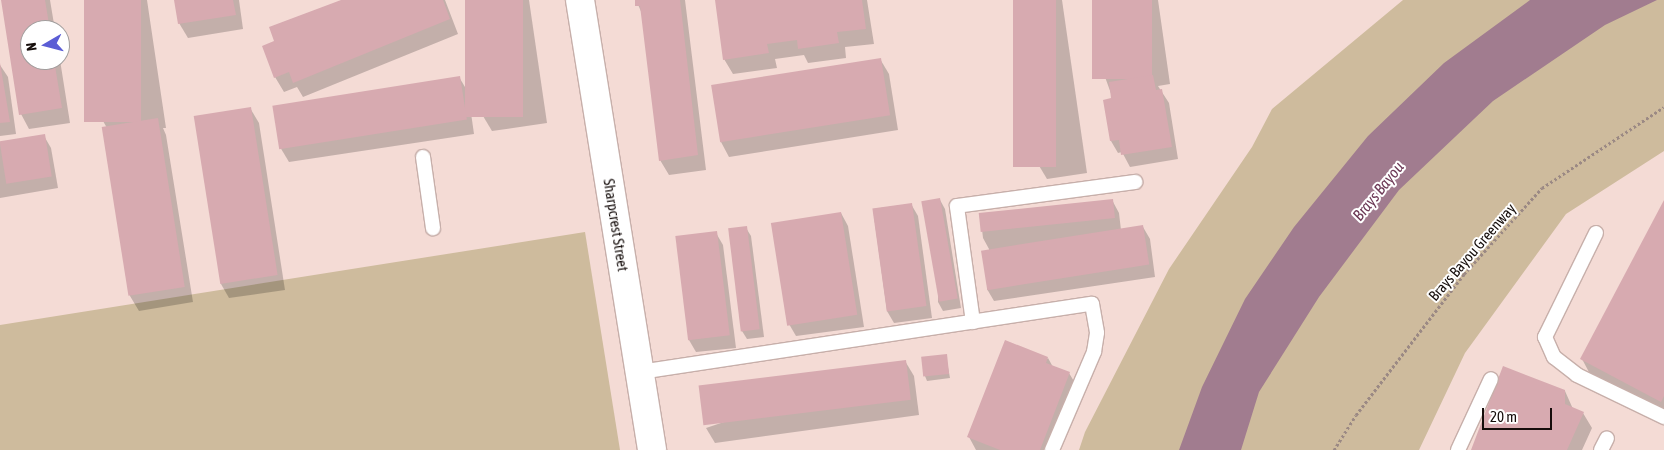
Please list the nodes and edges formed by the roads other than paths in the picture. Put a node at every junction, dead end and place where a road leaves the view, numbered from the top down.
1 (580, 0) edge
2 (423, 157) dead end
3 (1135, 182) dead end
4 (433, 228) dead end
5 (1596, 233) dead end
6 (974, 322) junction
7 (640, 372) junction
8 (1491, 379) dead end
9 (1664, 417) edge
10 (652, 450) edge
11 (1052, 450) edge
12 (1458, 450) edge

1 - 7 street, Sharpcrest Street
2 - 4 lane
3 - 6 lane
5 - 9 lane
6 - 7 lane
6 - 11 lane
7 - 10 street, Sharpcrest Street
8 - 12 lane

